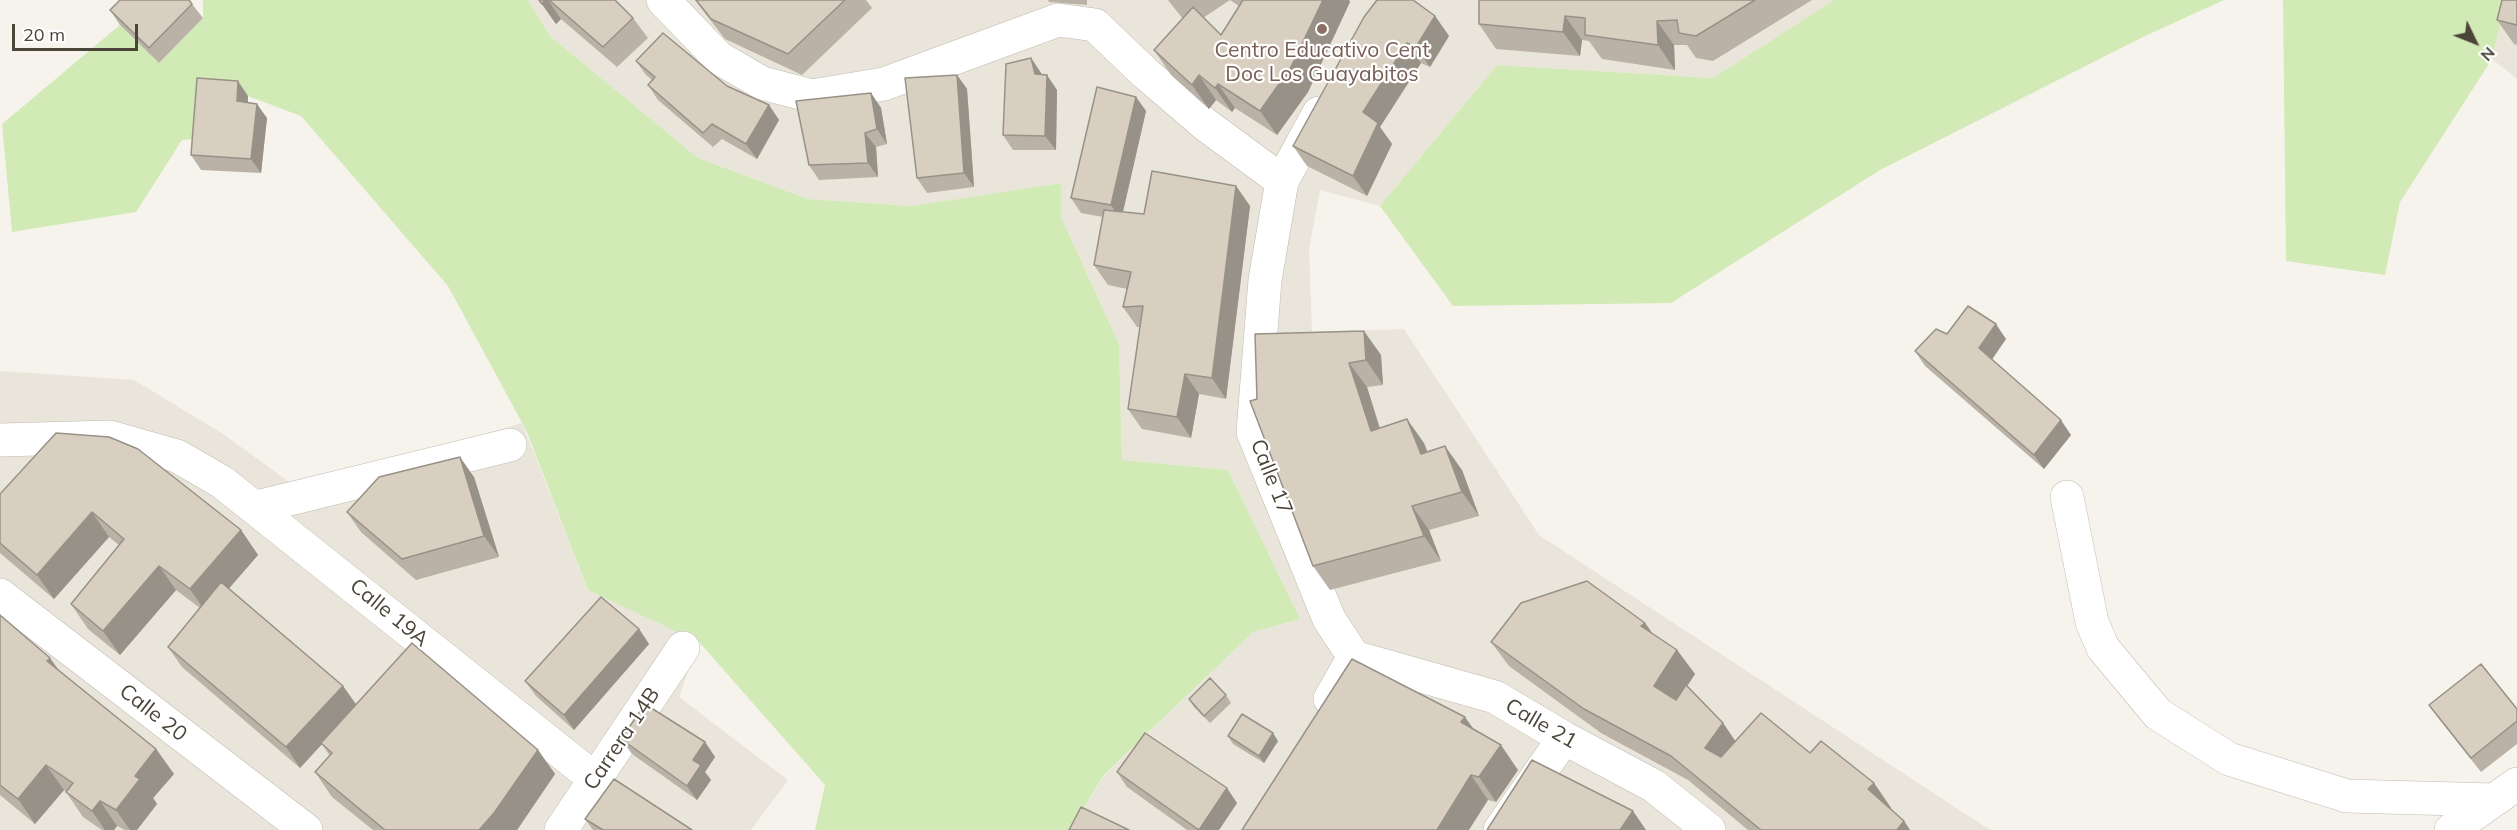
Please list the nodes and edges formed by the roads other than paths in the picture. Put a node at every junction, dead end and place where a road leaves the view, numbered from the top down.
1 (663, 0) edge
2 (1333, 86) edge
3 (1282, 181) junction
4 (0, 440) edge
5 (510, 445) dead end
6 (2067, 496) dead end
7 (256, 507) junction
8 (0, 595) edge
9 (683, 648) dead end
10 (1354, 657) junction
11 (1312, 728) edge
12 (1564, 738) junction
13 (595, 778) junction
14 (2505, 792) edge
15 (306, 830) edge
16 (561, 830) edge
17 (1500, 830) edge
18 (1709, 830) edge
19 (2451, 830) edge

1 - 3 street
2 - 3 street, Calle 17
3 - 10 street, Calle 17
4 - 7 street, Calle 19A
5 - 7 street
6 - 14 street
7 - 13 street, Calle 19A
8 - 15 street, Calle 20
9 - 13 street, Carrera 14B
10 - 11 street
10 - 12 street, Calle 21
12 - 17 street
12 - 18 street, Calle 21
13 - 16 street, Carrera 14B
14 - 19 street

